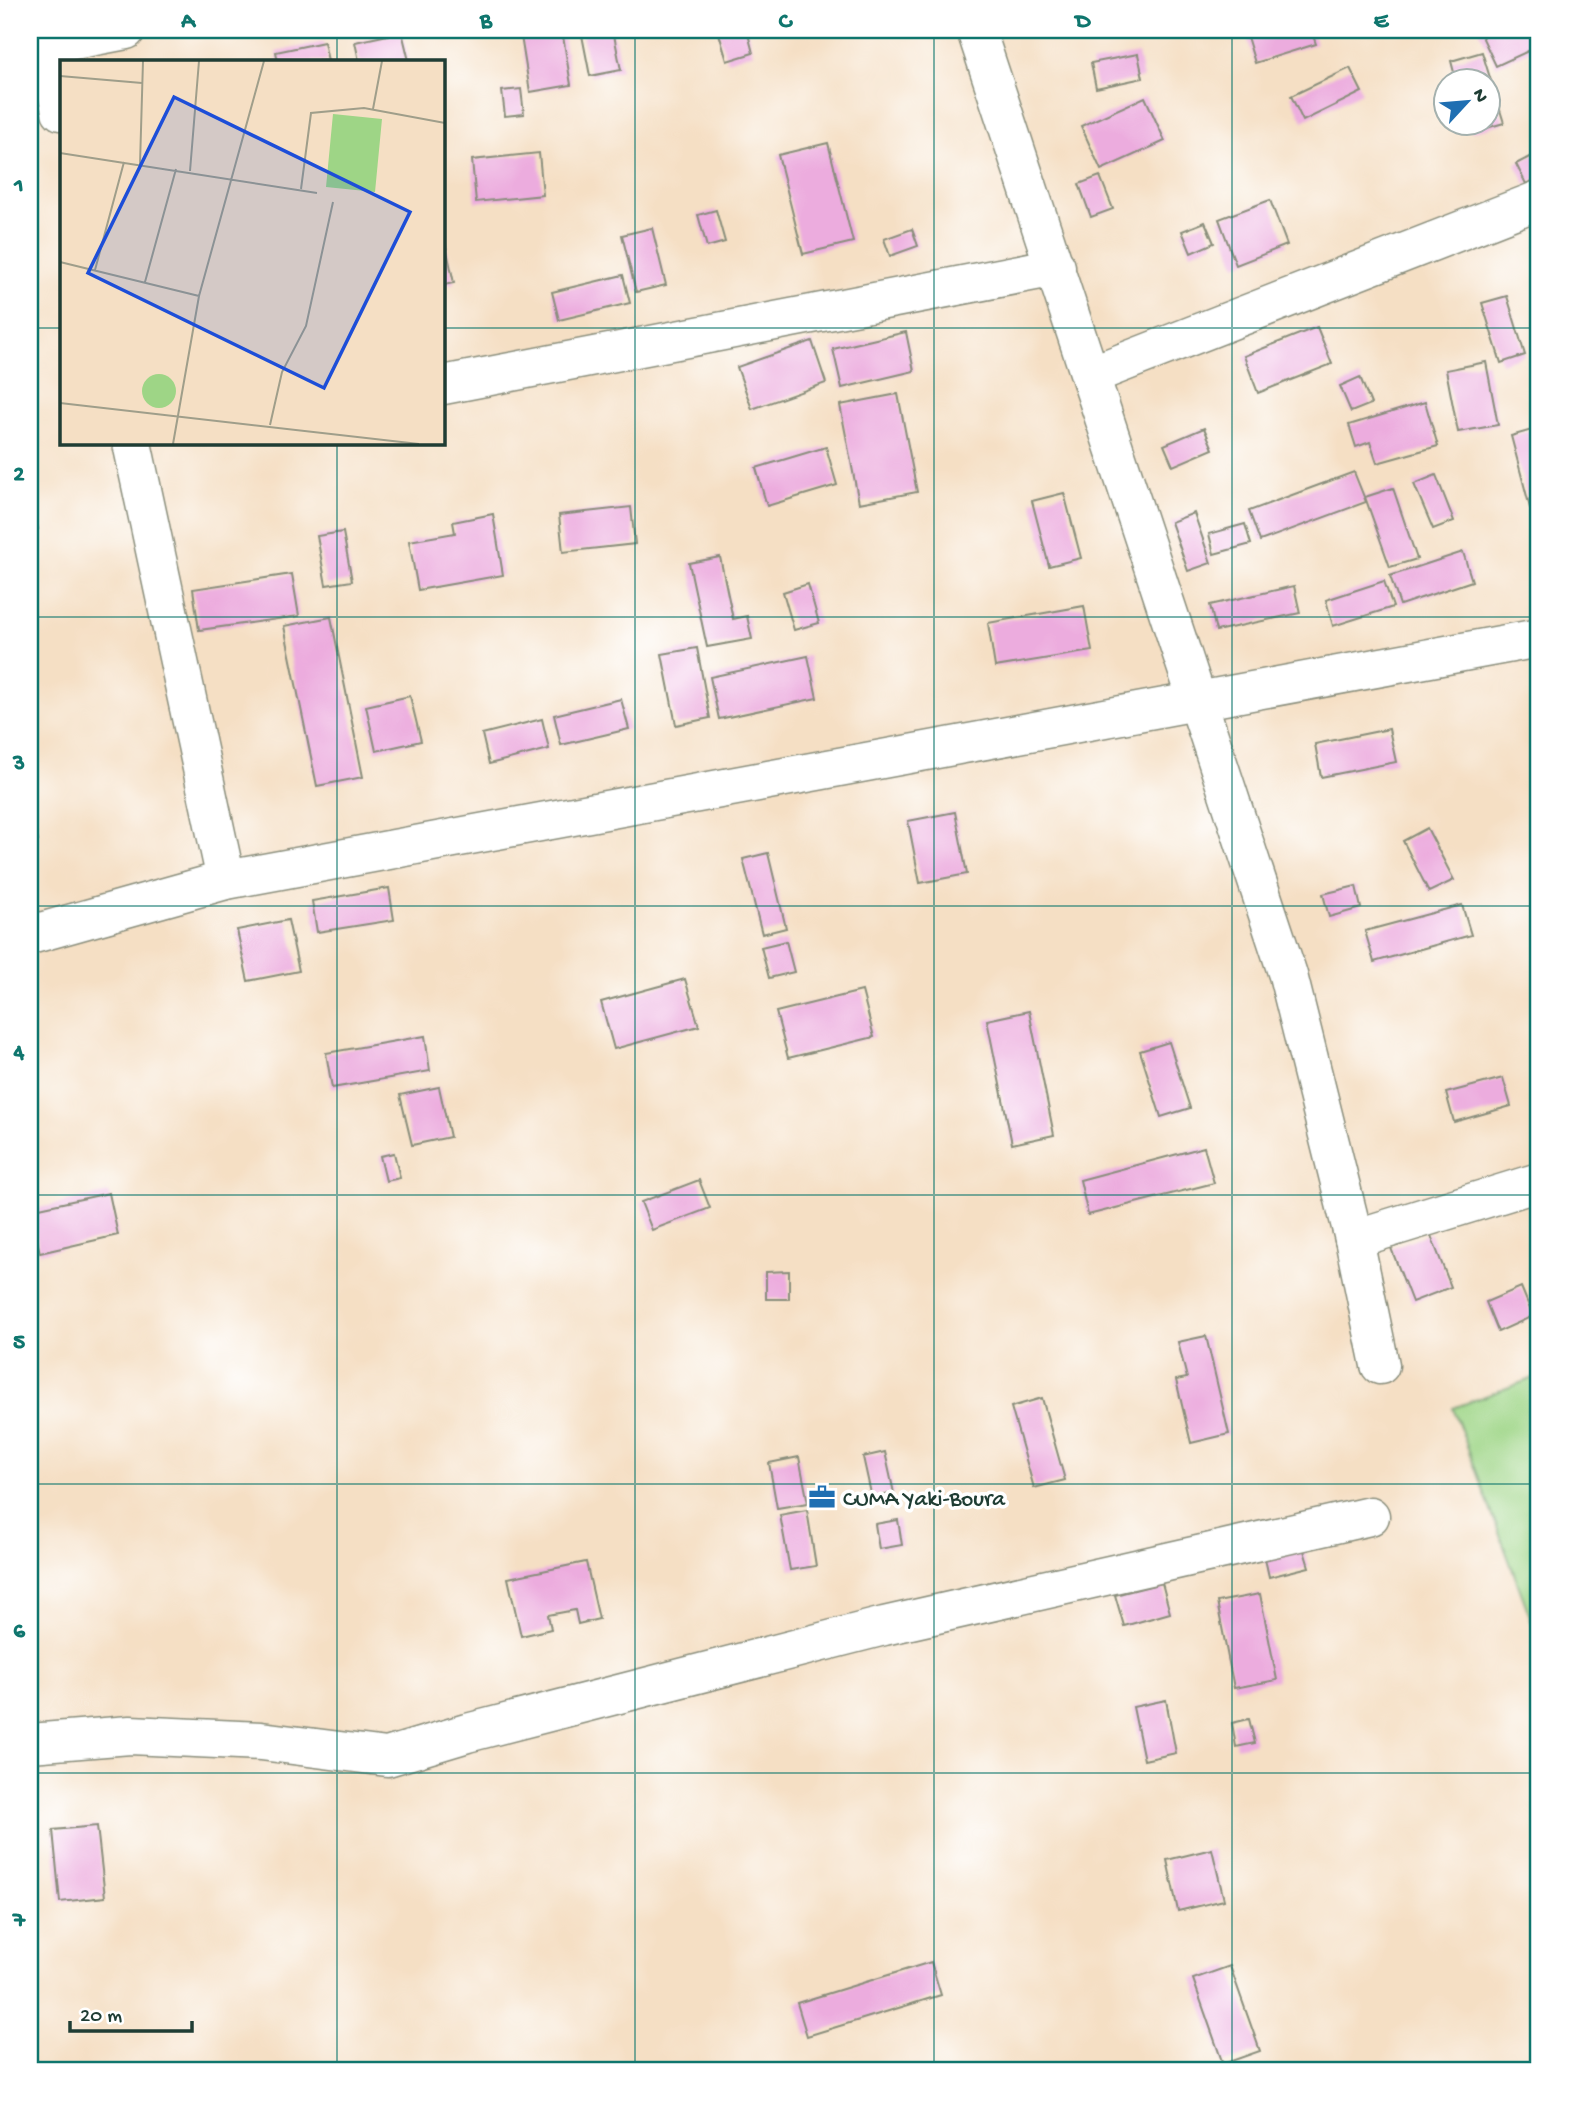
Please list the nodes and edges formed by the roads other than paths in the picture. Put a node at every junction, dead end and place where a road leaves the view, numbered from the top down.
1 (126, 30) edge
2 (976, 30) edge
3 (46, 37) edge
4 (60, 106) edge
5 (1539, 200) edge
6 (1056, 267) junction
7 (1091, 375) junction
8 (444, 385) edge
9 (134, 444) edge
10 (1539, 638) edge
11 (1199, 701) junction
12 (226, 880) junction
13 (30, 935) edge
14 (1539, 1182) edge
15 (1354, 1239) junction
16 (1380, 1365) dead end
17 (1370, 1516) dead end
18 (30, 1743) edge

1 - 3 street
2 - 6 street
3 - 4 street
5 - 7 street
6 - 7 street
6 - 8 street
7 - 11 street
9 - 12 street
10 - 11 street
11 - 12 street
11 - 15 street
12 - 13 street
14 - 15 street
15 - 16 street
17 - 18 street

